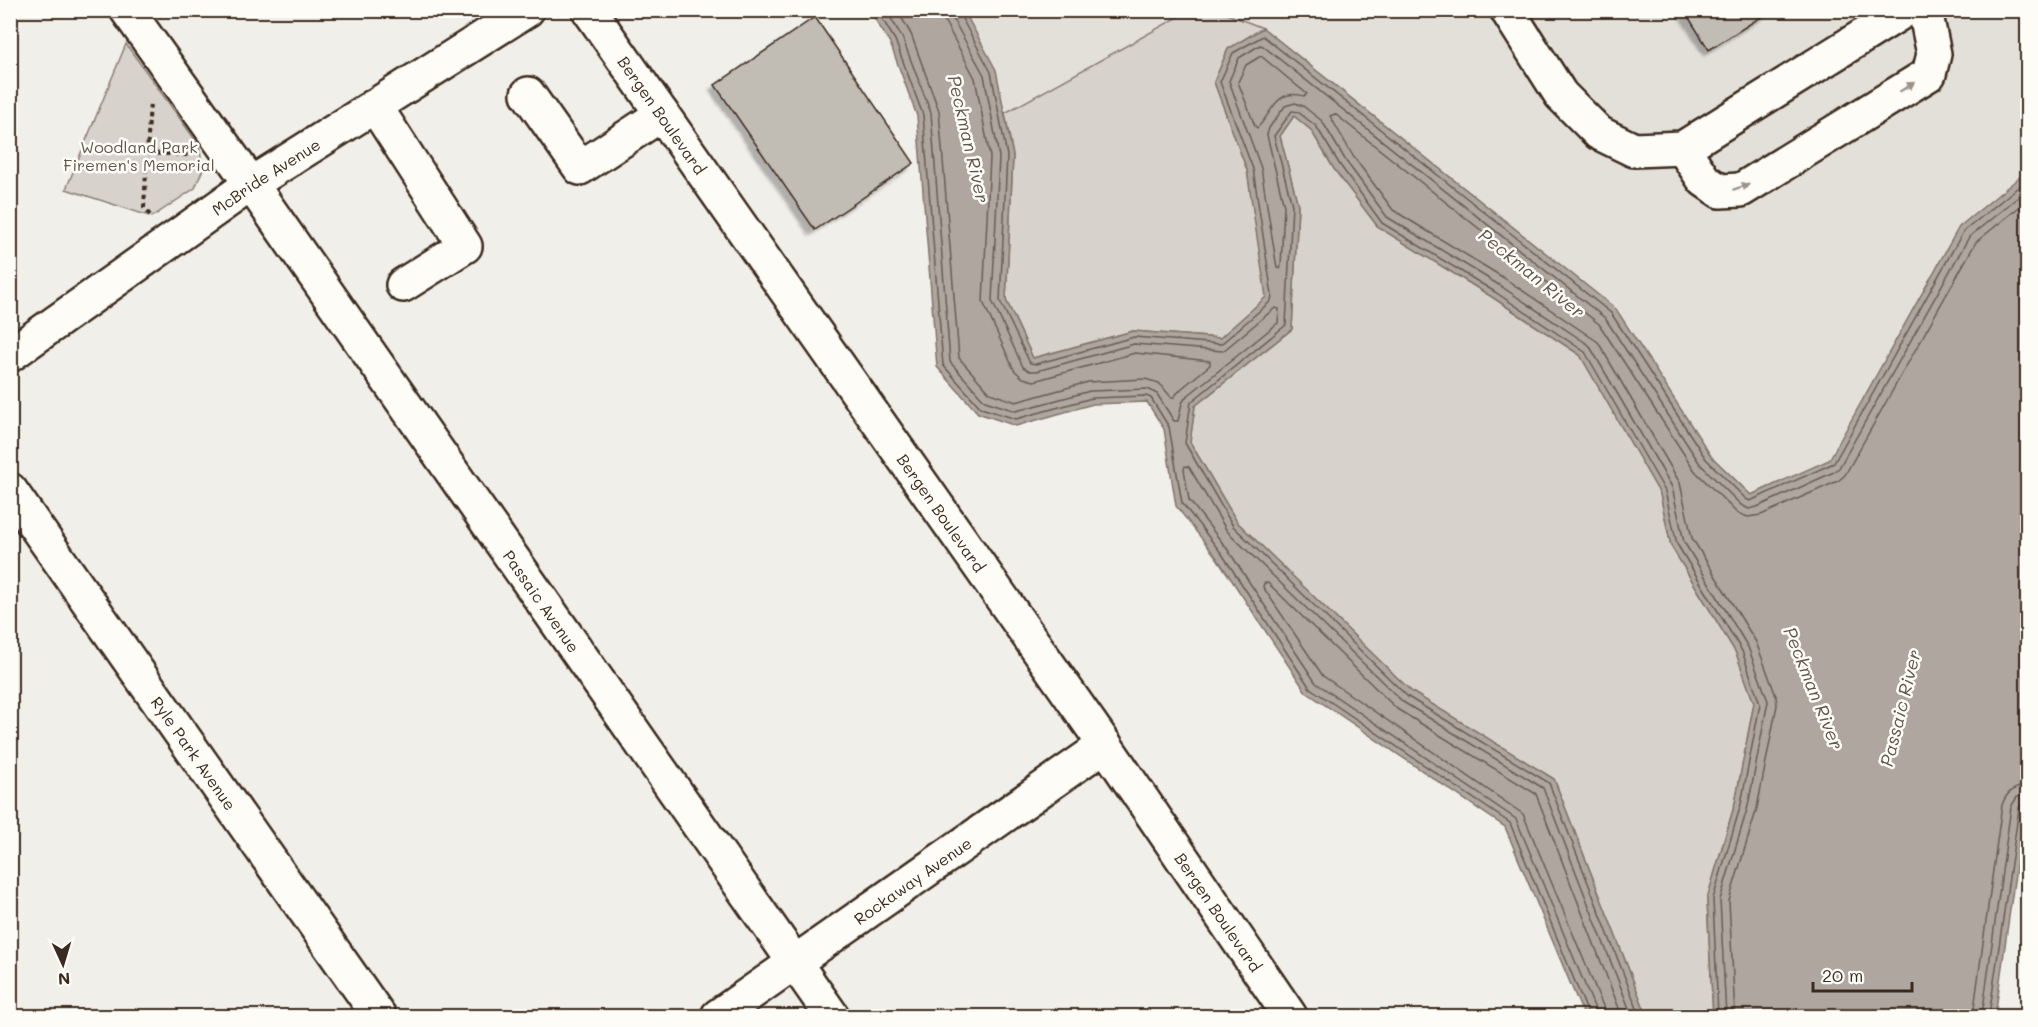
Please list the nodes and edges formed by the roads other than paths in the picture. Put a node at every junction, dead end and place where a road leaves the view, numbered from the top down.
1 (127, 10) edge
2 (528, 10) edge
3 (589, 10) edge
4 (1507, 10) edge
5 (1905, 10) edge
6 (1925, 10) edge
7 (528, 94) dead end
8 (375, 106) junction
9 (662, 114) junction
10 (1683, 148) junction
11 (251, 184) junction
12 (403, 285) dead end
13 (10, 355) edge
14 (10, 490) edge
15 (1105, 745) junction
16 (795, 963) junction
17 (379, 1017) edge
18 (718, 1017) edge
19 (832, 1017) edge
20 (1290, 1017) edge

1 - 11 street, Passaic Avenue
2 - 8 street, McBride Avenue
3 - 9 street, Bergen Boulevard
4 - 10 street
5 - 10 street
10 -> 6 street
7 - 9 street
8 - 11 street, McBride Avenue
8 - 12 street
9 - 15 street, Bergen Boulevard
11 - 13 street, McBride Avenue
11 - 16 street, Passaic Avenue
14 - 17 street, Ryle Park Avenue
15 - 16 street, Rockaway Avenue
15 - 20 street, Bergen Boulevard
16 - 18 street, Rockaway Avenue
16 - 19 street, Passaic Avenue

